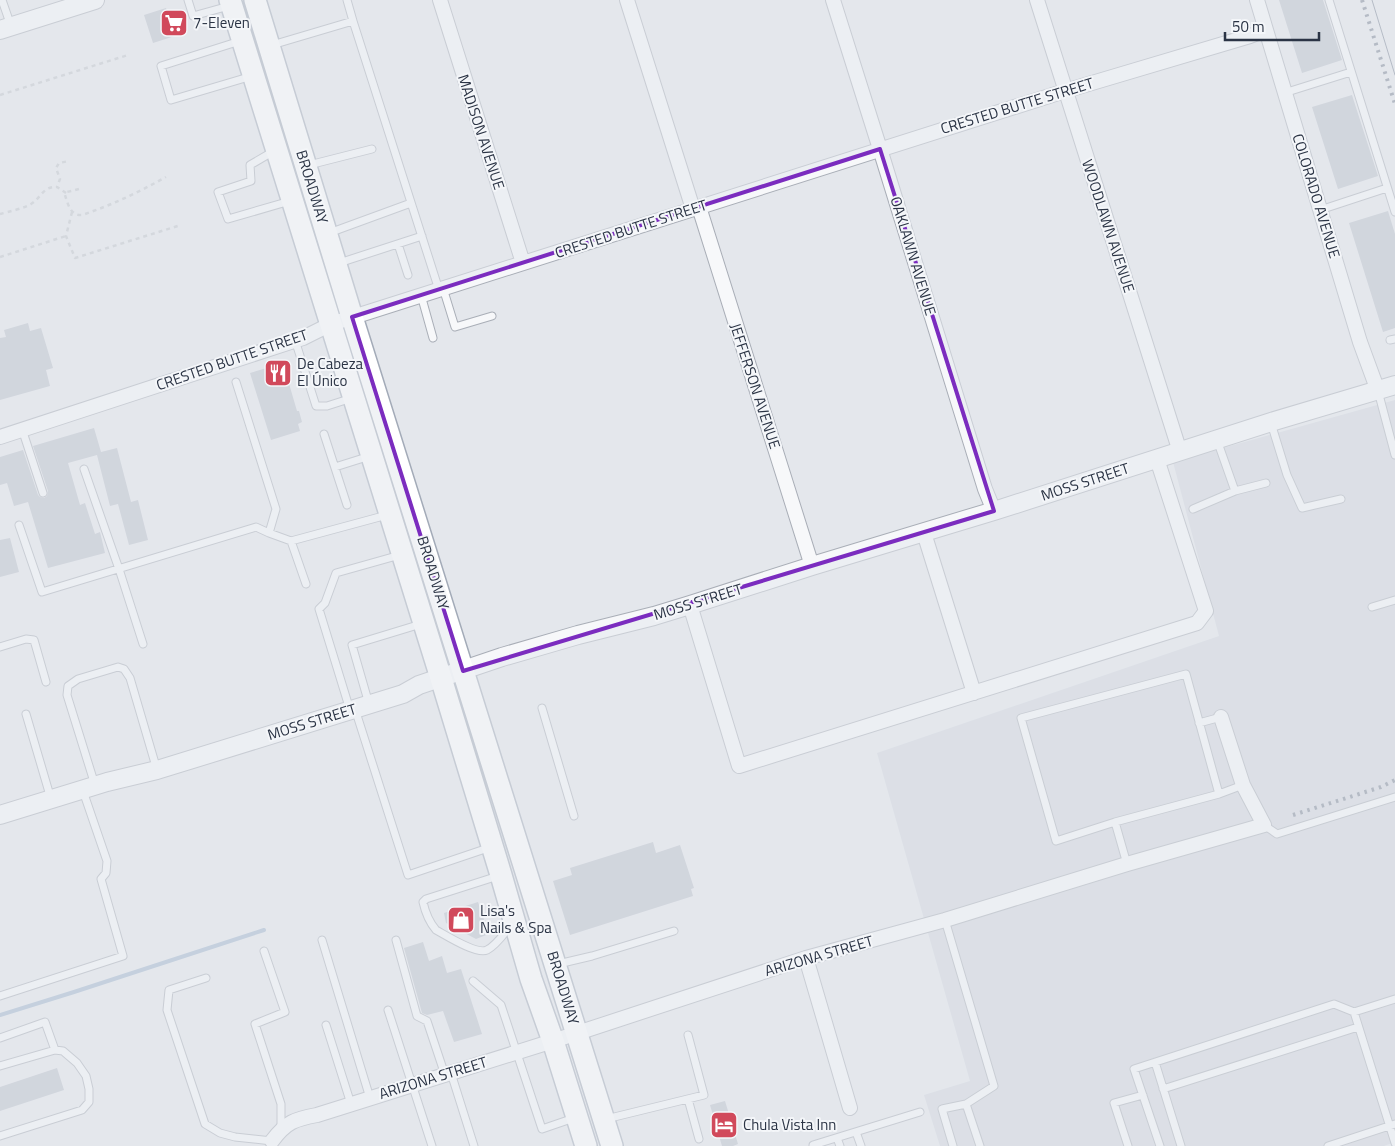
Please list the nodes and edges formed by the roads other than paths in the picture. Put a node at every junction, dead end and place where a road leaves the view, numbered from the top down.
1 (2, 0) edge
2 (95, 0) edge
3 (188, 0) edge
4 (255, 0) edge
5 (347, 0) edge
6 (440, 0) edge
7 (627, 0) edge
8 (833, 0) edge
9 (1037, 0) edge
10 (1256, 0) edge
11 (1329, 0) edge
12 (231, 2) edge
13 (353, 22) junction
14 (5, 28) edge
15 (1266, 30) junction
16 (243, 40) junction
17 (269, 46) junction
18 (1351, 72) junction
19 (254, 76) junction
20 (1065, 91) junction
21 (1284, 94) junction
22 (277, 149) junction
23 (372, 149) dead end
24 (880, 149) junction
25 (306, 166) junction
26 (1388, 188) junction
27 (292, 200) junction
28 (411, 203) junction
29 (696, 208) junction
30 (1320, 210) junction
31 (1395, 212) edge
32 (327, 234) junction
33 (422, 236) junction
34 (398, 244) junction
35 (523, 263) junction
36 (336, 264) junction
37 (408, 275) dead end
38 (441, 289) junction
39 (421, 295) junction
40 (492, 316) dead end
41 (352, 317) junction
42 (331, 324) junction
43 (433, 338) dead end
44 (295, 340) junction
45 (236, 382) dead end
46 (1395, 385) edge
47 (1378, 390) junction
48 (354, 397) junction
49 (1271, 422) junction
50 (22, 430) junction
51 (324, 434) dead end
52 (0, 437) edge
53 (1217, 440) junction
54 (1180, 452) junction
55 (372, 455) junction
56 (1395, 455) edge
57 (1157, 459) junction
58 (335, 467) junction
59 (84, 468) dead end
60 (1266, 483) dead end
61 (1235, 491) junction
62 (43, 493) dead end
63 (1341, 499) dead end
64 (347, 505) dead end
65 (1193, 509) dead end
66 (994, 511) junction
67 (390, 514) junction
68 (19, 525) dead end
69 (269, 533) junction
70 (924, 533) junction
71 (291, 541) junction
72 (403, 555) junction
73 (812, 566) junction
74 (119, 568) junction
75 (306, 584) dead end
76 (1395, 600) edge
77 (690, 605) junction
78 (1372, 607) dead end
79 (424, 624) junction
80 (143, 644) dead end
81 (0, 647) edge
82 (463, 671) junction
83 (441, 678) junction
84 (46, 682) dead end
85 (974, 693) junction
86 (358, 708) junction
87 (542, 708) dead end
88 (26, 714) dead end
89 (1221, 717) joint
90 (1200, 723) junction
91 (157, 770) junction
92 (1243, 786) junction
93 (88, 788) junction
94 (1219, 794) junction
95 (1395, 797) edge
96 (52, 799) junction
97 (2, 812) edge
98 (574, 816) dead end
99 (1115, 822) junction
100 (1264, 825) junction
101 (492, 846) junction
102 (1127, 864) junction
103 (501, 875) junction
104 (945, 920) junction
105 (514, 922) junction
106 (674, 931) dead end
107 (322, 940) dead end
108 (396, 940) dead end
109 (264, 951) dead end
110 (806, 958) junction
111 (556, 965) junction
112 (206, 978) dead end
113 (473, 981) dead end
114 (0, 996) edge
115 (1395, 999) edge
116 (388, 1010) dead end
117 (1354, 1012) junction
118 (326, 1025) dead end
119 (1358, 1027) junction
120 (577, 1033) junction
121 (688, 1035) dead end
122 (0, 1038) edge
123 (553, 1041) junction
124 (55, 1050) junction
125 (517, 1052) junction
126 (1155, 1062) junction
127 (0, 1066) edge
128 (448, 1074) junction
129 (412, 1085) junction
130 (1163, 1089) junction
131 (1143, 1095) junction
132 (370, 1098) junction
133 (688, 1099) junction
134 (351, 1104) junction
135 (966, 1104) junction
136 (850, 1108) dead end
137 (920, 1112) dead end
138 (577, 1117) junction
139 (604, 1120) junction
140 (1392, 1125) edge
141 (281, 1128) junction
142 (856, 1132) junction
143 (0, 1136) edge
144 (699, 1138) dead end
145 (837, 1138) junction
146 (269, 1143) edge
147 (1395, 1143) edge
148 (432, 1146) edge
149 (474, 1146) edge
150 (586, 1146) edge
151 (612, 1146) edge
152 (813, 1146) edge
153 (840, 1146) edge
154 (860, 1146) edge
155 (953, 1146) edge
156 (980, 1146) edge
157 (1128, 1146) edge
158 (1160, 1146) edge
159 (1181, 1146) edge
160 (1328, 1146) edge

1 - 14 lane
2 - 14 street
3 - 12 lane
4 - 17 main road, BROADWAY
5 - 13 lane
6 - 35 street, MADISON AVENUE
7 - 29 street, JEFFERSON AVENUE
8 - 24 street, OAKLAWN AVENUE
9 - 20 street, WOODLAWN AVENUE
10 - 15 street, COLORADO AVENUE
11 - 18 lane
12 - 16 main road, BROADWAY
13 - 17 lane
13 - 28 lane
15 - 20 street, CRESTED BUTTE STREET
15 - 21 street, COLORADO AVENUE
16 - 19 main road, BROADWAY
16 - 19 lane
17 - 25 main road, BROADWAY
18 - 21 lane
18 - 26 lane
19 - 22 main road, BROADWAY
20 - 24 street, CRESTED BUTTE STREET
20 - 54 street, WOODLAWN AVENUE
21 - 30 street, COLORADO AVENUE
22 - 27 main road, BROADWAY
22 - 27 lane
23 - 25 lane
24 - 29 street, CRESTED BUTTE STREET
24 - 66 street, OAKLAWN AVENUE
25 - 32 main road, BROADWAY
26 - 30 lane
26 - 31 lane
27 - 42 main road, BROADWAY
28 - 32 lane
28 - 33 lane
29 - 35 street, CRESTED BUTTE STREET
29 - 73 street, JEFFERSON AVENUE
30 - 47 street, COLORADO AVENUE
32 - 36 main road, BROADWAY
33 - 34 lane
33 - 38 lane
34 - 36 lane
34 - 37 lane
35 - 38 street, CRESTED BUTTE STREET
36 - 41 main road, BROADWAY
38 - 39 street, CRESTED BUTTE STREET
38 - 40 lane
39 - 41 street, CRESTED BUTTE STREET
39 - 43 lane
41 - 42 street, CRESTED BUTTE STREET
41 - 82 main road, BROADWAY
42 - 44 street, CRESTED BUTTE STREET
42 - 48 main road, BROADWAY
44 - 48 lane
44 - 50 street, CRESTED BUTTE STREET
45 - 69 lane
46 - 47 street, MOSS STREET
47 - 49 street, MOSS STREET
47 - 56 lane
48 - 55 main road, BROADWAY
49 - 53 street, MOSS STREET
49 - 63 lane
50 - 52 street, CRESTED BUTTE STREET
50 - 62 lane
51 - 58 lane
53 - 54 street, MOSS STREET
53 - 61 lane
54 - 57 street, MOSS STREET
55 - 58 lane
55 - 67 main road, BROADWAY
57 - 66 street, MOSS STREET
57 - 85 street
58 - 64 lane
59 - 74 lane
60 - 61 lane
61 - 65 lane
66 - 70 street, MOSS STREET
67 - 71 lane
67 - 72 main road, BROADWAY
68 - 74 lane
69 - 71 lane
69 - 74 lane
70 - 73 street, MOSS STREET
70 - 85 street
71 - 75 lane
72 - 79 main road, BROADWAY
72 - 86 lane
73 - 77 street, MOSS STREET
74 - 80 lane
76 - 78 lane
77 - 82 street, MOSS STREET
77 - 85 street
79 - 83 main road, BROADWAY
79 - 86 lane
81 - 84 lane
82 - 83 street, MOSS STREET
82 - 111 main road, BROADWAY
83 - 86 street, MOSS STREET
83 - 101 main road, BROADWAY
86 - 91 street, MOSS STREET
86 - 101 lane
87 - 98 lane
88 - 96 lane
89 - 90 lane
89 - 92 street
90 - 94 lane
90 - 99 lane
91 - 93 street, MOSS STREET
91 - 93 lane
92 - 94 lane
92 - 100 street
93 - 96 street, MOSS STREET
93 - 114 lane
94 - 99 lane
95 - 100 lane
96 - 97 street, MOSS STREET
99 - 102 lane
100 - 102 street, ARIZONA STREET
101 - 103 main road, BROADWAY
102 - 104 street, ARIZONA STREET
103 - 105 main road, BROADWAY
103 - 105 lane
104 - 110 street, ARIZONA STREET
104 - 135 lane
105 - 123 main road, BROADWAY
106 - 111 lane
107 - 132 lane
108 - 128 lane
109 - 141 lane
110 - 120 street, ARIZONA STREET
110 - 136 street
111 - 120 main road, BROADWAY
112 - 146 lane
113 - 125 lane
115 - 117 lane
116 - 129 lane
117 - 119 lane
117 - 126 lane
118 - 134 lane
119 - 130 lane
119 - 140 lane
120 - 123 street, ARIZONA STREET
120 - 139 main road, BROADWAY
121 - 133 lane
122 - 124 lane
123 - 125 street, ARIZONA STREET
123 - 138 main road, BROADWAY
124 - 127 lane
124 - 143 lane
125 - 128 street, ARIZONA STREET
125 - 138 lane
126 - 130 lane
126 - 131 lane
128 - 129 street, ARIZONA STREET
128 - 149 lane
129 - 132 street, ARIZONA STREET
129 - 148 lane
130 - 159 lane
131 - 157 lane
131 - 158 lane
132 - 134 street, ARIZONA STREET
133 - 139 lane
133 - 144 lane
134 - 141 street, ARIZONA STREET
135 - 155 lane
135 - 156 lane
137 - 142 lane
138 - 150 main road, BROADWAY
139 - 151 main road, BROADWAY
140 - 147 lane
140 - 160 lane
141 - 146 street, ARIZONA STREET
142 - 145 lane
142 - 154 lane
145 - 152 lane
145 - 153 lane

